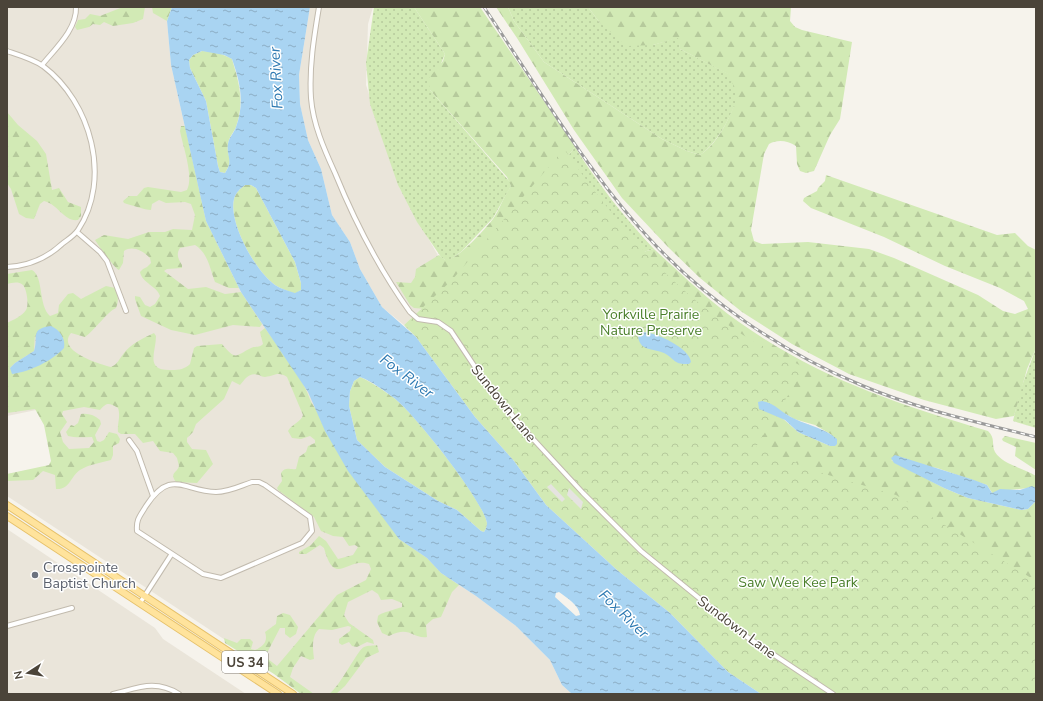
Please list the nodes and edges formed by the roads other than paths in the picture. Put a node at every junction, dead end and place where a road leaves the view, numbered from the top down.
1 (76, 7) edge
2 (320, 7) edge
3 (7, 51) edge
4 (42, 66) junction
5 (77, 232) junction
6 (7, 267) edge
7 (126, 311) dead end
8 (129, 440) dead end
9 (153, 496) junction
10 (7, 505) edge
11 (7, 516) edge
12 (171, 555) junction
13 (145, 596) junction
14 (140, 603) junction
15 (72, 608) dead end
16 (7, 626) edge
17 (113, 694) edge
18 (179, 694) edge
19 (278, 694) edge
20 (293, 694) edge
21 (833, 694) edge

1 - 4 street
2 - 21 street, Sundown Lane
3 - 4 street
4 - 5 street
5 - 6 street
5 - 7 street
8 - 9 street
9 - 12 street
9 - 12 street
10 - 13 main road, US 34
11 - 14 main road, US 34
12 - 13 street
13 - 14 street
13 - 20 main road, US 34
14 - 19 main road, US 34
15 - 16 street
17 - 18 street

